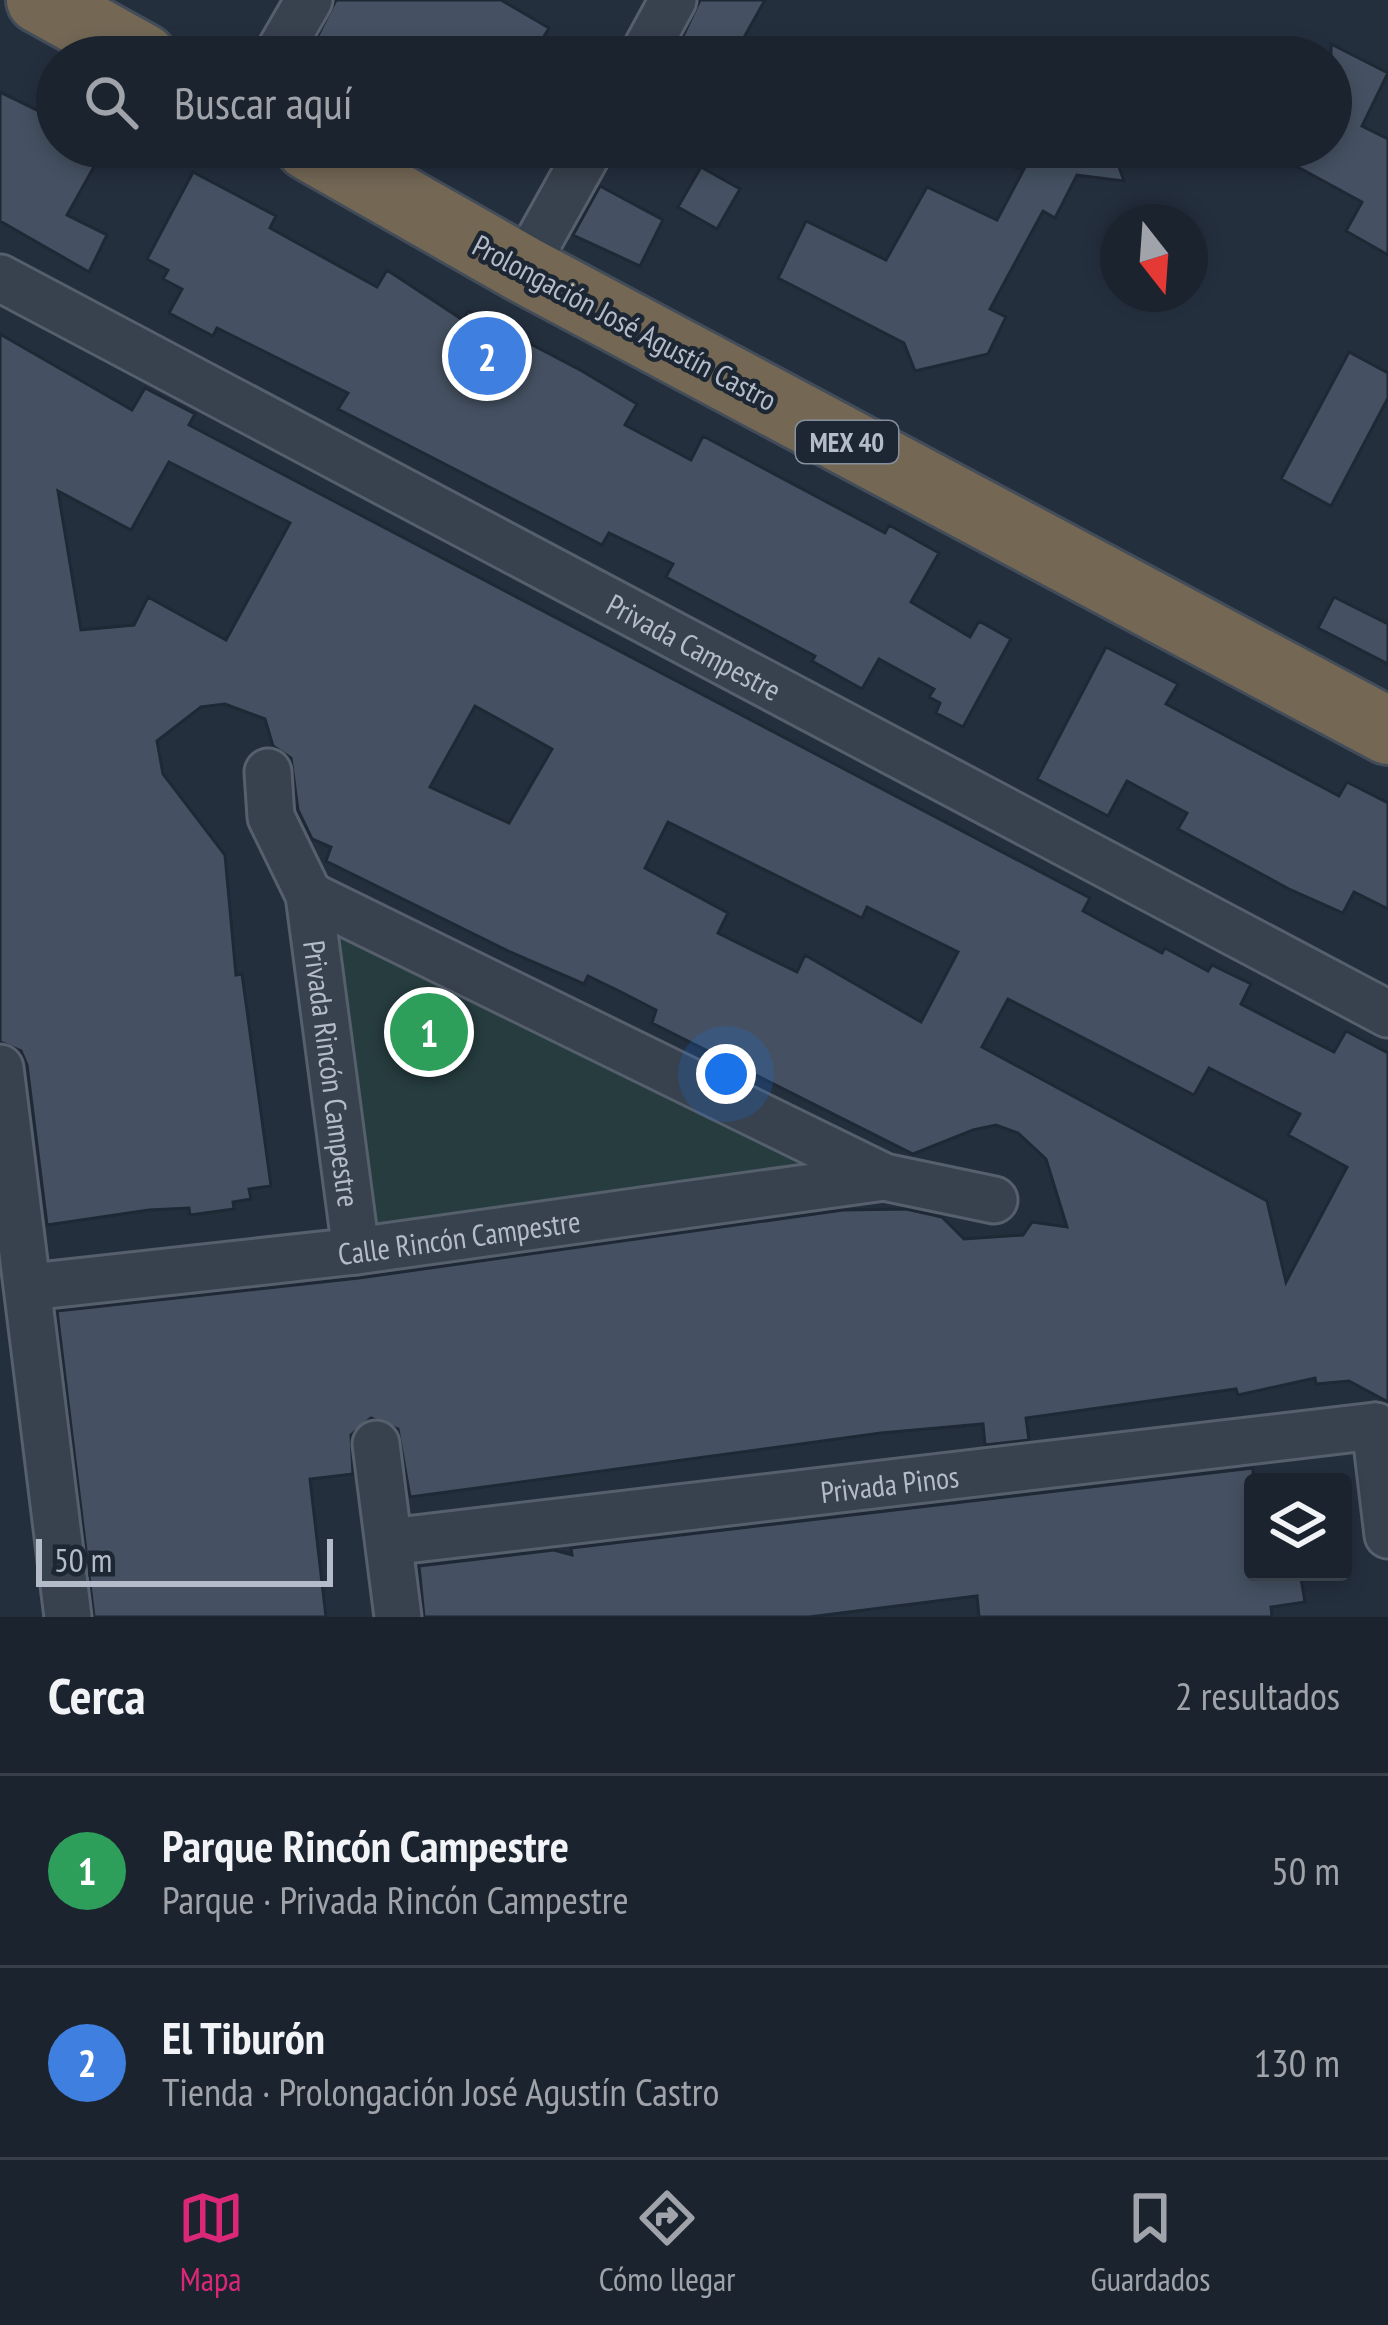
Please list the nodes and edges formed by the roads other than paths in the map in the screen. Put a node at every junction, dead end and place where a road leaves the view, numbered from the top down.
1 (40, 0) edge
2 (309, 0) edge
3 (673, 0) edge
4 (105, 36) edge
5 (288, 36) edge
6 (653, 36) edge
7 (346, 168) edge
8 (579, 168) edge
9 (523, 269) junction
10 (0, 278) edge
11 (1388, 731) edge
12 (268, 772) dead end
13 (310, 896) junction
14 (1388, 1014) edge
15 (0, 1068) edge
16 (6, 1154) edge
17 (884, 1177) junction
18 (994, 1200) dead end
19 (356, 1250) junction
20 (30, 1287) junction
21 (1381, 1428) edge
22 (376, 1444) dead end
23 (1388, 1535) edge
24 (389, 1542) junction
25 (68, 1617) edge
26 (398, 1617) edge

1 - 4 highway
2 - 5 street
3 - 6 street
7 - 9 highway, Prolongación José Agustín Castro / MEX 40
8 - 9 street
9 - 11 highway, Prolongación José Agustín Castro / MEX 40
10 - 14 street, Privada Campestre
12 - 13 street, Privada Rincón Campestre
13 - 17 street, Privada Rincón Campestre
13 - 19 street, Privada Rincón Campestre
15 - 16 street
16 - 20 street
17 - 18 street, Privada Rincón Campestre
17 - 19 street, Calle Rincón Campestre
19 - 20 street, Calle Rincón Campestre
20 - 25 street
21 - 23 street
21 - 24 street, Privada Pinos
22 - 24 street
24 - 26 street

